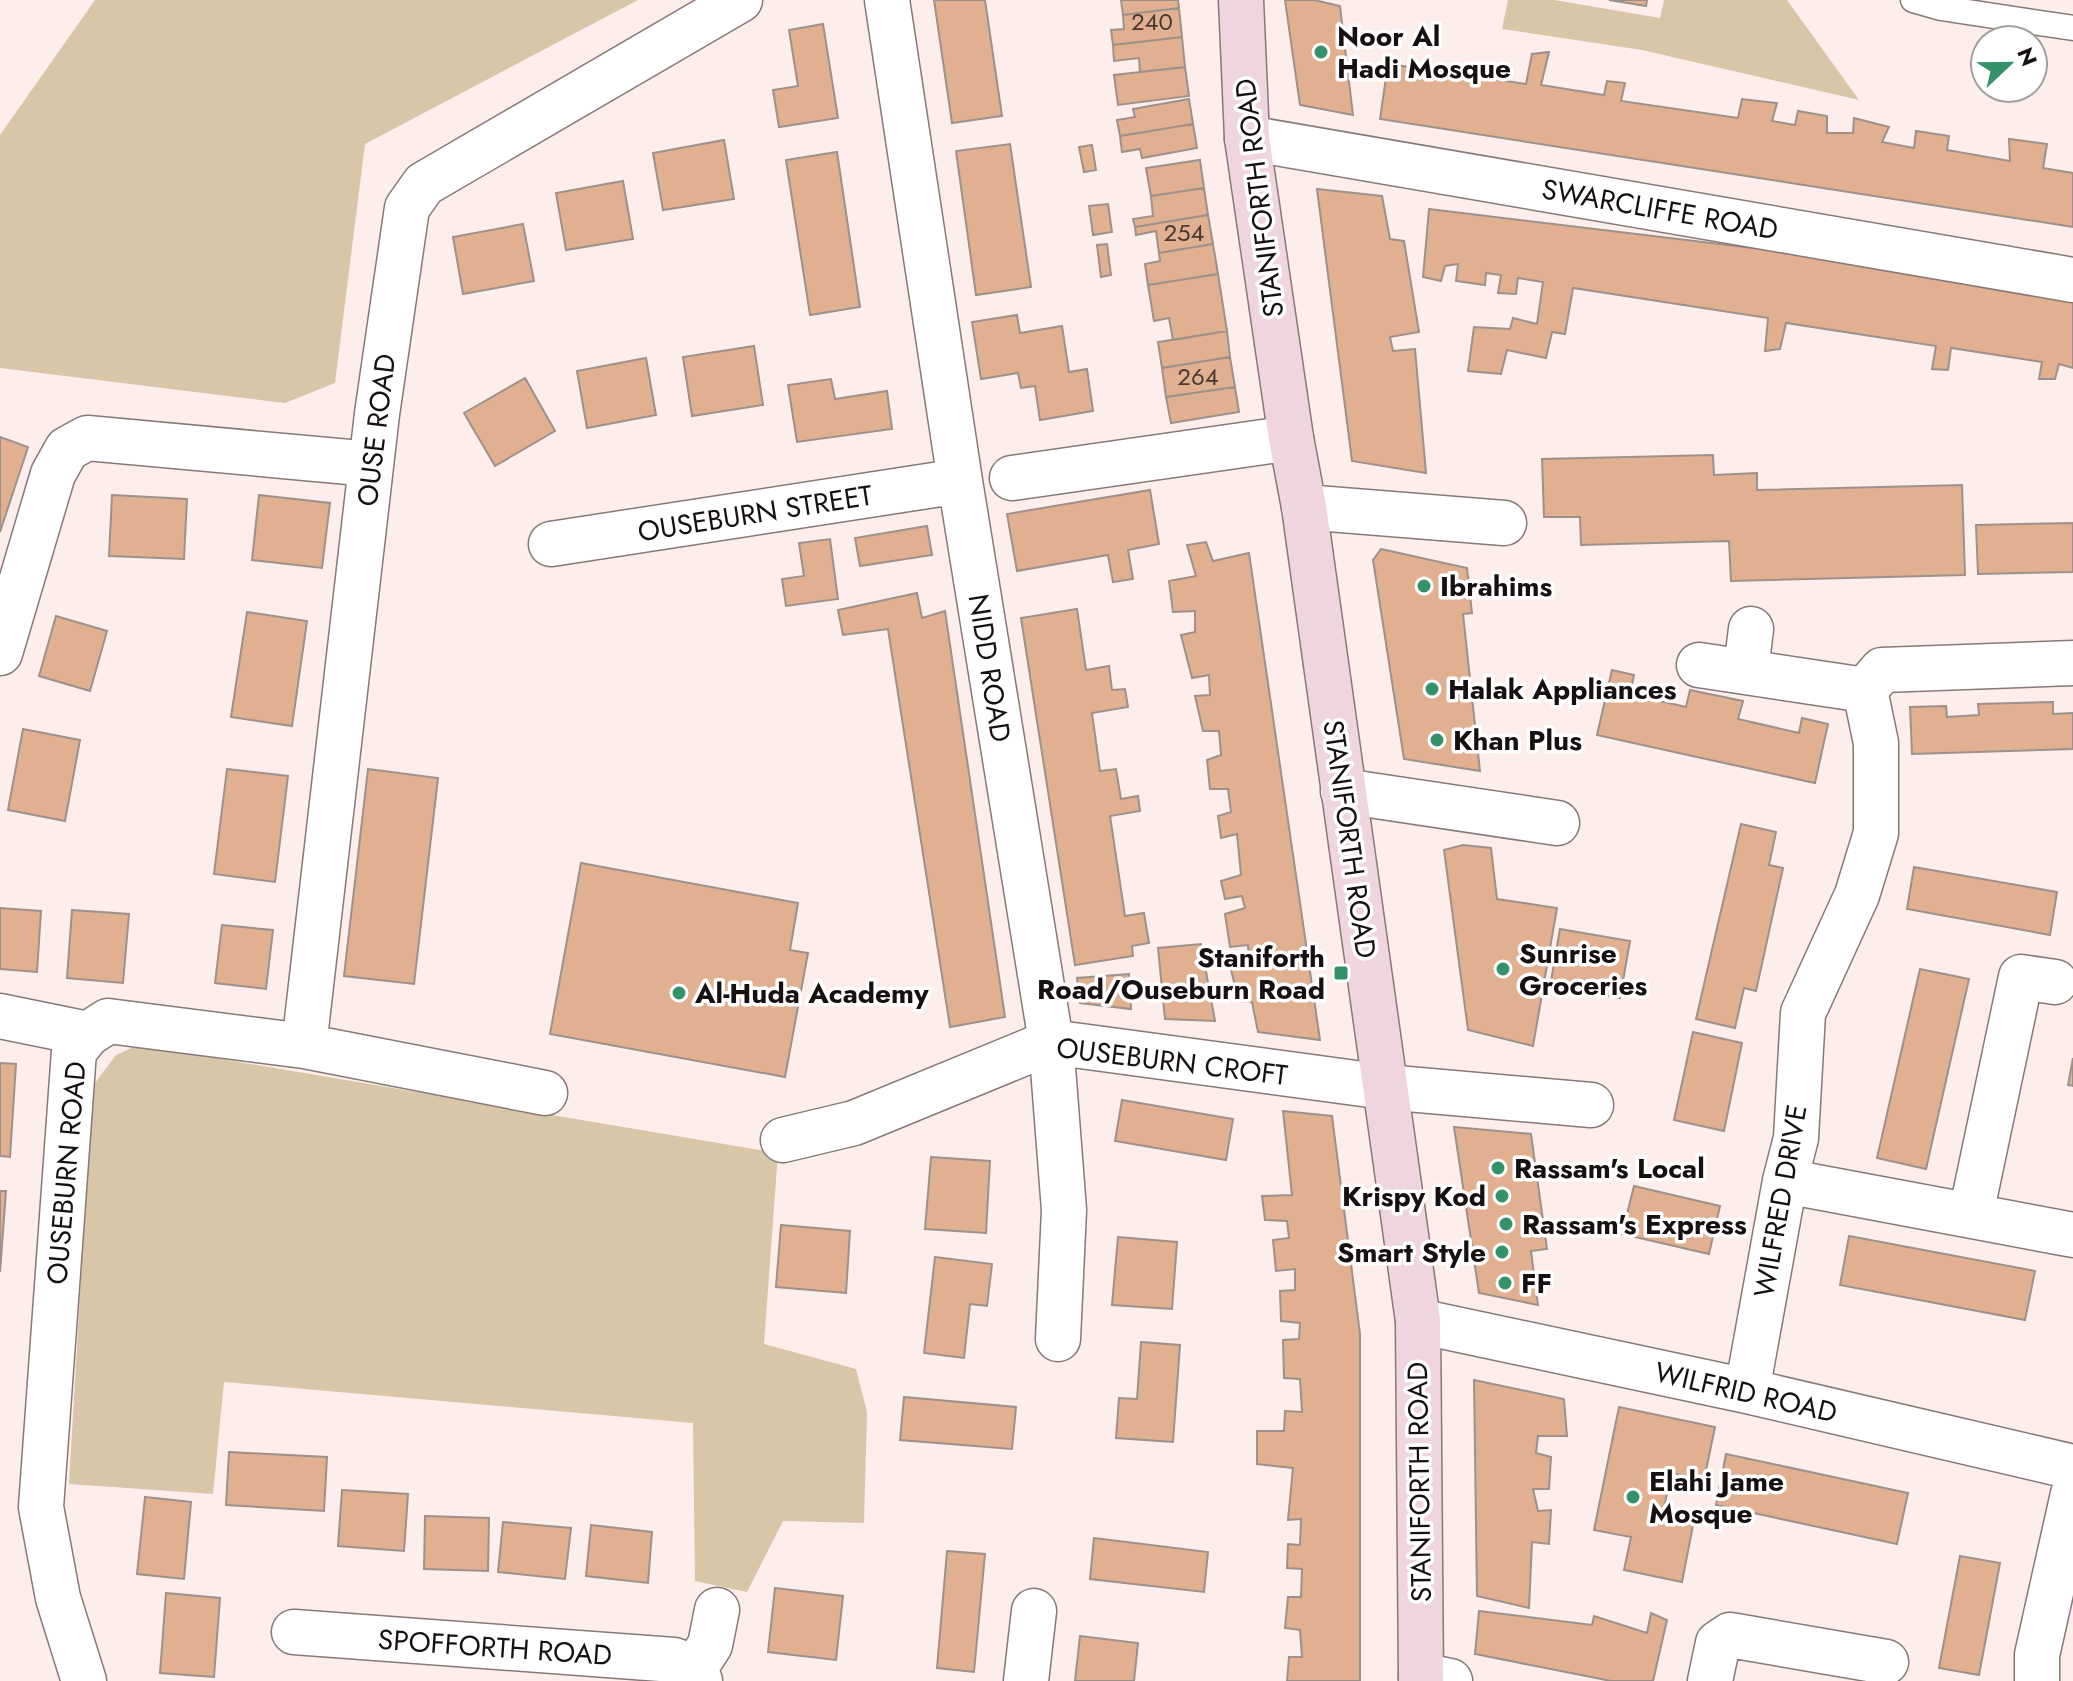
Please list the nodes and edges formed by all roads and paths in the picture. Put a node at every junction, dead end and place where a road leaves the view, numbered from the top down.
1 (740, 0) edge
2 (887, 0) edge
3 (1241, 0) edge
4 (1913, 0) edge
5 (2073, 28) edge
6 (1247, 138) junction
7 (2073, 280) edge
8 (1291, 438) junction
9 (371, 464) junction
10 (1012, 478) dead end
11 (960, 481) junction
12 (1304, 507) junction
13 (1504, 523) dead end
14 (551, 544) dead end
15 (0, 653) edge
16 (2073, 663) edge
17 (1699, 665) dead end
18 (1865, 690) junction
19 (1343, 791) junction
20 (1557, 823) dead end
21 (2055, 982) dead end
22 (0, 1016) edge
23 (88, 1034) junction
24 (1051, 1042) junction
25 (304, 1046) junction
26 (1385, 1087) junction
27 (545, 1093) dead end
28 (1591, 1105) dead end
29 (783, 1140) dead end
30 (1785, 1181) junction
31 (1971, 1214) junction
32 (2073, 1235) edge
33 (1418, 1321) junction
34 (1058, 1339) dead end
35 (1747, 1391) junction
36 (2073, 1467) edge
37 (2073, 1494) edge
38 (717, 1610) dead end
39 (1034, 1611) dead end
40 (294, 1632) dead end
41 (1886, 1662) dead end
42 (698, 1674) edge
43 (1431, 1679) edge
44 (84, 1681) edge
45 (1026, 1681) edge
46 (1710, 1681) edge
47 (2037, 1681) edge

1 - 9 street, OUSE ROAD
2 - 11 street, NIDD ROAD
3 - 6 main road, STANIFORTH ROAD
4 - 5 lane
6 - 7 street, SWARCLIFFE ROAD
6 - 8 main road, STANIFORTH ROAD
8 - 10 street
8 - 12 main road, STANIFORTH ROAD
9 - 15 street
9 - 25 street, OUSE ROAD
11 - 14 street, OUSEBURN STREET
11 - 24 street, NIDD ROAD
12 - 13 street
12 - 19 main road, STANIFORTH ROAD
16 - 18 street
17 - 18 street
18 - 30 street, WILFRED DRIVE
19 - 20 street
19 - 26 main road, STANIFORTH ROAD
21 - 31 street
22 - 23 street
23 - 25 street, OUSEBURN ROAD
23 - 44 street, OUSEBURN ROAD
24 - 26 street, OUSEBURN CROFT
24 - 29 street, OUSEBURN CROFT
24 - 34 street, NIDD ROAD
25 - 27 street, OUSEBURN ROAD
26 - 28 street, OUSEBURN CROFT
26 - 33 main road, STANIFORTH ROAD
30 - 31 street
30 - 35 street, WILFRED DRIVE
31 - 32 street
33 - 35 street, WILFRID ROAD
33 - 43 main road, STANIFORTH ROAD
35 - 36 street, WILFRID ROAD
37 - 47 street
38 - 42 street
39 - 45 street
40 - 42 street, SPOFFORTH ROAD
41 - 46 street

